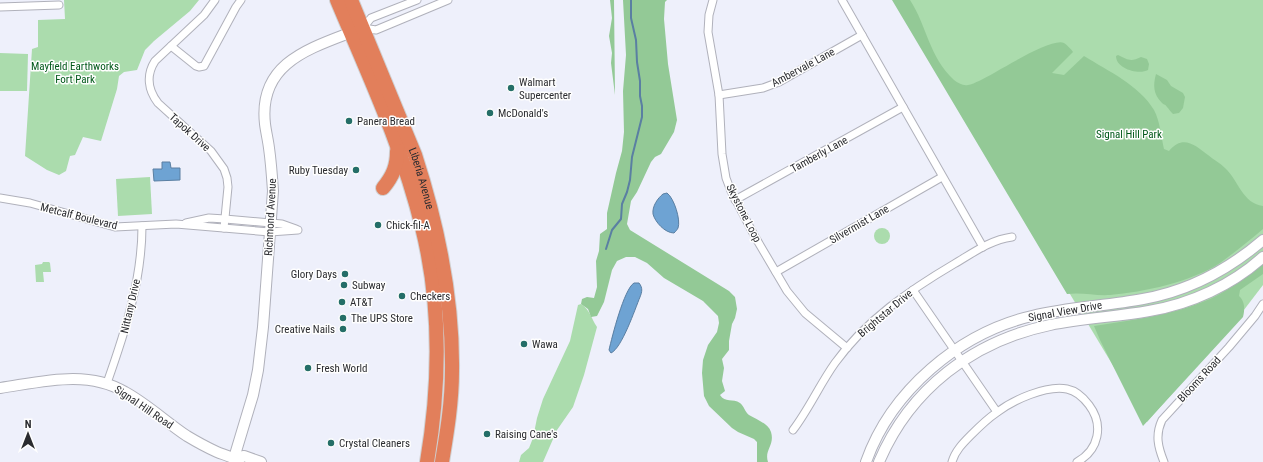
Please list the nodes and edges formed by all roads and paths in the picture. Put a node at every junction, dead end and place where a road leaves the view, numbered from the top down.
1 (215, 0) edge
2 (242, 0) edge
3 (337, 0) edge
4 (351, 0) edge
5 (417, 0) edge
6 (448, 0) edge
7 (713, 0) edge
8 (842, 0) edge
9 (10, 3) edge
10 (59, 6) dead end
11 (0, 7) edge
12 (357, 31) junction
13 (862, 35) junction
14 (171, 46) junction
15 (719, 95) junction
16 (903, 107) junction
17 (396, 142) junction
18 (942, 176) junction
19 (383, 188) dead end
20 (0, 198) edge
21 (735, 200) junction
22 (225, 219) junction
23 (182, 224) junction
24 (142, 226) junction
25 (270, 227) junction
26 (224, 228) junction
27 (1012, 237) dead end
28 (1263, 240) edge
29 (983, 247) junction
30 (1263, 257) edge
31 (776, 272) junction
32 (913, 290) junction
33 (1263, 304) edge
34 (847, 348) junction
35 (955, 350) junction
36 (962, 361) junction
37 (107, 383) junction
38 (0, 388) edge
39 (997, 412) junction
40 (793, 430) dead end
41 (234, 461) edge
42 (261, 462) edge
43 (427, 462) edge
44 (442, 462) edge
45 (866, 462) edge
46 (879, 462) edge
47 (952, 462) edge
48 (1077, 462) edge
49 (1164, 462) edge

1 - 14 street, Tapok Drive
2 - 14 street
3 - 12 highway, Liberia Avenue
4 - 12 highway, Liberia Avenue
5 - 12 street, Richmond Avenue
6 - 12 street, Richmond Avenue
7 - 15 street, Skystone Loop
8 - 13 street
9 - 10 street
9 - 11 street
12 - 17 highway, Liberia Avenue
12 - 25 main road, Richmond Avenue
12 - 44 highway, Liberia Avenue
13 - 15 street, Ambervale Lane
13 - 16 street
14 - 22 street, Tapok Drive
15 - 21 street, Skystone Loop
16 - 18 street
16 - 21 street, Tamberly Lane
17 - 19 highway
17 - 43 highway, Liberia Avenue
18 - 29 street
18 - 31 street, Silvermist Lane
20 - 24 street, Metcalf Boulevard
21 - 31 street, Skystone Loop
22 - 23 street, Metcalf Boulevard
22 - 25 street, Metcalf Boulevard
22 - 26 street, Tapok Drive
23 - 24 street, Metcalf Boulevard
23 - 26 street, Metcalf Boulevard
24 - 37 street, Nittany Drive
25 - 26 street, Metcalf Boulevard
25 - 41 main road, Richmond Avenue
27 - 29 street, Brightstar Drive
28 - 35 main road, Signal View Drive
29 - 32 street, Brightstar Drive
30 - 36 main road, Signal View Drive
31 - 34 street, Skystone Loop
32 - 34 street, Brightstar Drive
32 - 35 street
33 - 49 street, Blooms Road
34 - 40 street, Brightstar Drive
35 - 36 street
35 - 45 main road, Signal View Drive
36 - 39 street
36 - 46 main road, Signal View Drive
37 - 38 main road, Signal Hill Road
37 - 41 main road, Signal Hill Road
39 - 47 street
39 - 48 street
41 - 42 main road, Signal Hill Road

